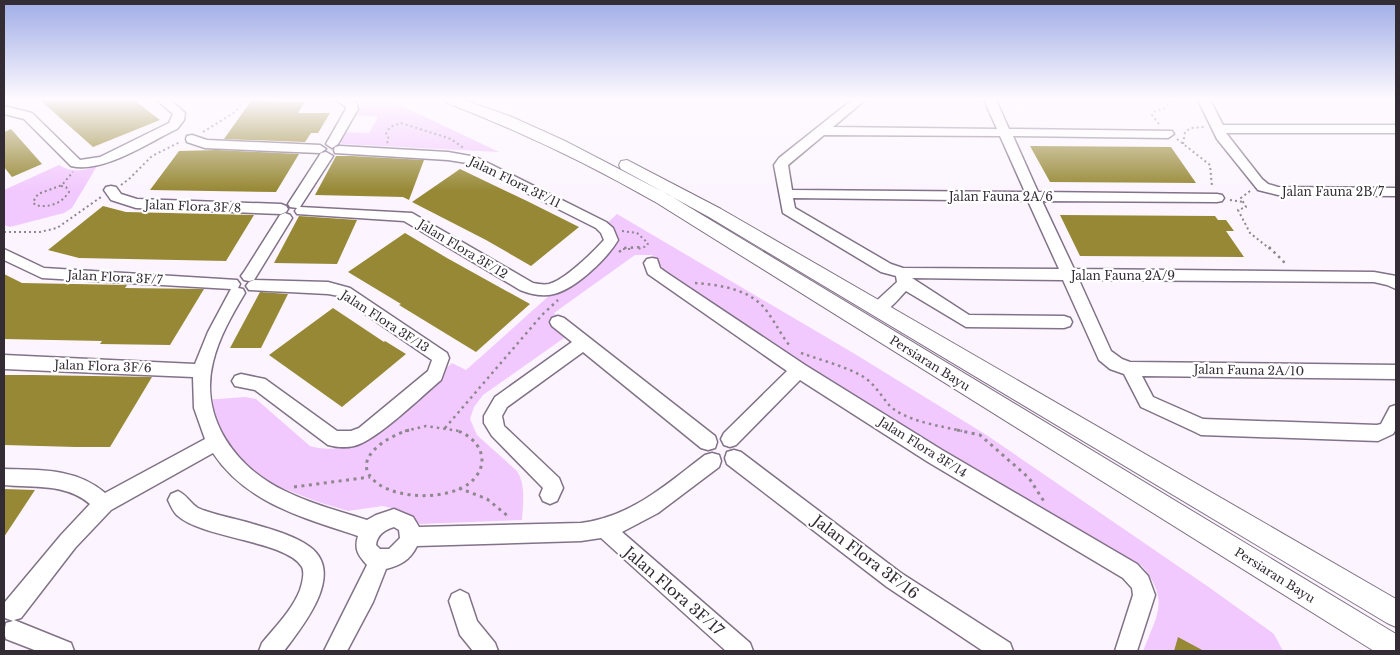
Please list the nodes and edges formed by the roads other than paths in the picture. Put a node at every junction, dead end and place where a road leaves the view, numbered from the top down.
1 (43, 131) edge
2 (163, 131) edge
3 (340, 131) edge
4 (531, 131) edge
5 (558, 131) edge
6 (820, 131) joint
7 (1219, 131) edge
8 (1004, 132) junction
9 (1168, 134) road end
10 (192, 139) road end
11 (140, 142) joint
12 (329, 150) junction
13 (111, 190) dead end
14 (1396, 192) edge
15 (786, 194) junction
16 (1034, 196) junction
17 (1217, 198) road end
18 (298, 207) junction
19 (283, 214) junction
20 (4, 254) edge
21 (652, 263) dead end
22 (584, 266) joint
23 (1069, 274) junction
24 (904, 278) junction
25 (252, 281) junction
26 (1394, 282) edge
27 (234, 288) junction
28 (878, 309) junction
29 (558, 322) dead end
30 (1064, 322) dead end
31 (583, 343) junction
32 (800, 361) junction
33 (4, 362) edge
34 (1130, 369) junction
35 (202, 371) junction
36 (1396, 372) edge
37 (241, 381) dead end
38 (1396, 412) edge
39 (216, 442) junction
40 (732, 448) junction
41 (710, 451) junction
42 (4, 478) edge
43 (550, 495) dead end
44 (178, 500) dead end
45 (104, 504) junction
46 (606, 529) junction
47 (370, 531) junction
48 (411, 537) junction
49 (380, 560) junction
50 (1361, 595) junction
51 (1396, 600) edge
52 (460, 601) dead end
53 (1396, 614) edge
54 (1347, 619) junction
55 (9, 623) edge
56 (1396, 649) edge
57 (63, 651) edge
58 (270, 651) edge
59 (335, 651) edge
60 (486, 651) edge
61 (742, 651) edge
62 (1002, 651) edge
63 (1126, 651) edge
64 (1371, 651) edge

1 - 11 street
2 - 11 street
3 - 12 street
4 - 54 main road, Persiaran Bayu
5 - 28 main road, Persiaran Bayu
6 - 8 street
6 - 15 street
7 - 14 street, Jalan Fauna 2B/7
8 - 9 street
8 - 16 street
10 - 12 street, Jalan Flora 3F/11
12 - 18 street
12 - 22 street, Jalan Flora 3F/11
13 - 19 street, Jalan Flora 3F/8
15 - 16 street, Jalan Fauna 2A/6
15 - 24 street
16 - 17 street, Jalan Fauna 2A/6
16 - 23 street
18 - 19 street
18 - 22 street, Jalan Flora 3F/12
19 - 25 street
20 - 27 street, Jalan Flora 3F/7
21 - 32 street, Jalan Flora 3F/14
23 - 24 street, Jalan Fauna 2A/9
23 - 26 street, Jalan Fauna 2A/9
23 - 34 street, Jalan Fauna 2A/10
24 - 28 street
24 - 30 street
25 - 27 street
25 - 37 street, Jalan Flora 3F/13
27 - 35 street
28 - 50 main road, Persiaran Bayu
29 - 31 street
31 - 41 street
31 - 43 street
32 - 40 street
32 - 63 street, Jalan Flora 3F/14
33 - 35 street, Jalan Flora 3F/6
34 - 36 street, Jalan Fauna 2A/10
34 - 38 street
35 - 39 street
39 - 45 street
39 - 47 street
40 - 41 street
40 - 41 street
40 - 62 street, Jalan Flora 3F/16
41 - 46 street
42 - 45 street
44 - 58 street
45 - 55 street
46 - 48 street
46 - 61 street, Jalan Flora 3F/17
47 - 48 street
47 - 49 street
48 - 49 street
49 - 59 street
50 - 51 main road
50 - 53 main road, Persiaran Bayu
52 - 60 street
54 - 56 main road, Persiaran Bayu
54 - 64 main road
55 - 57 street

